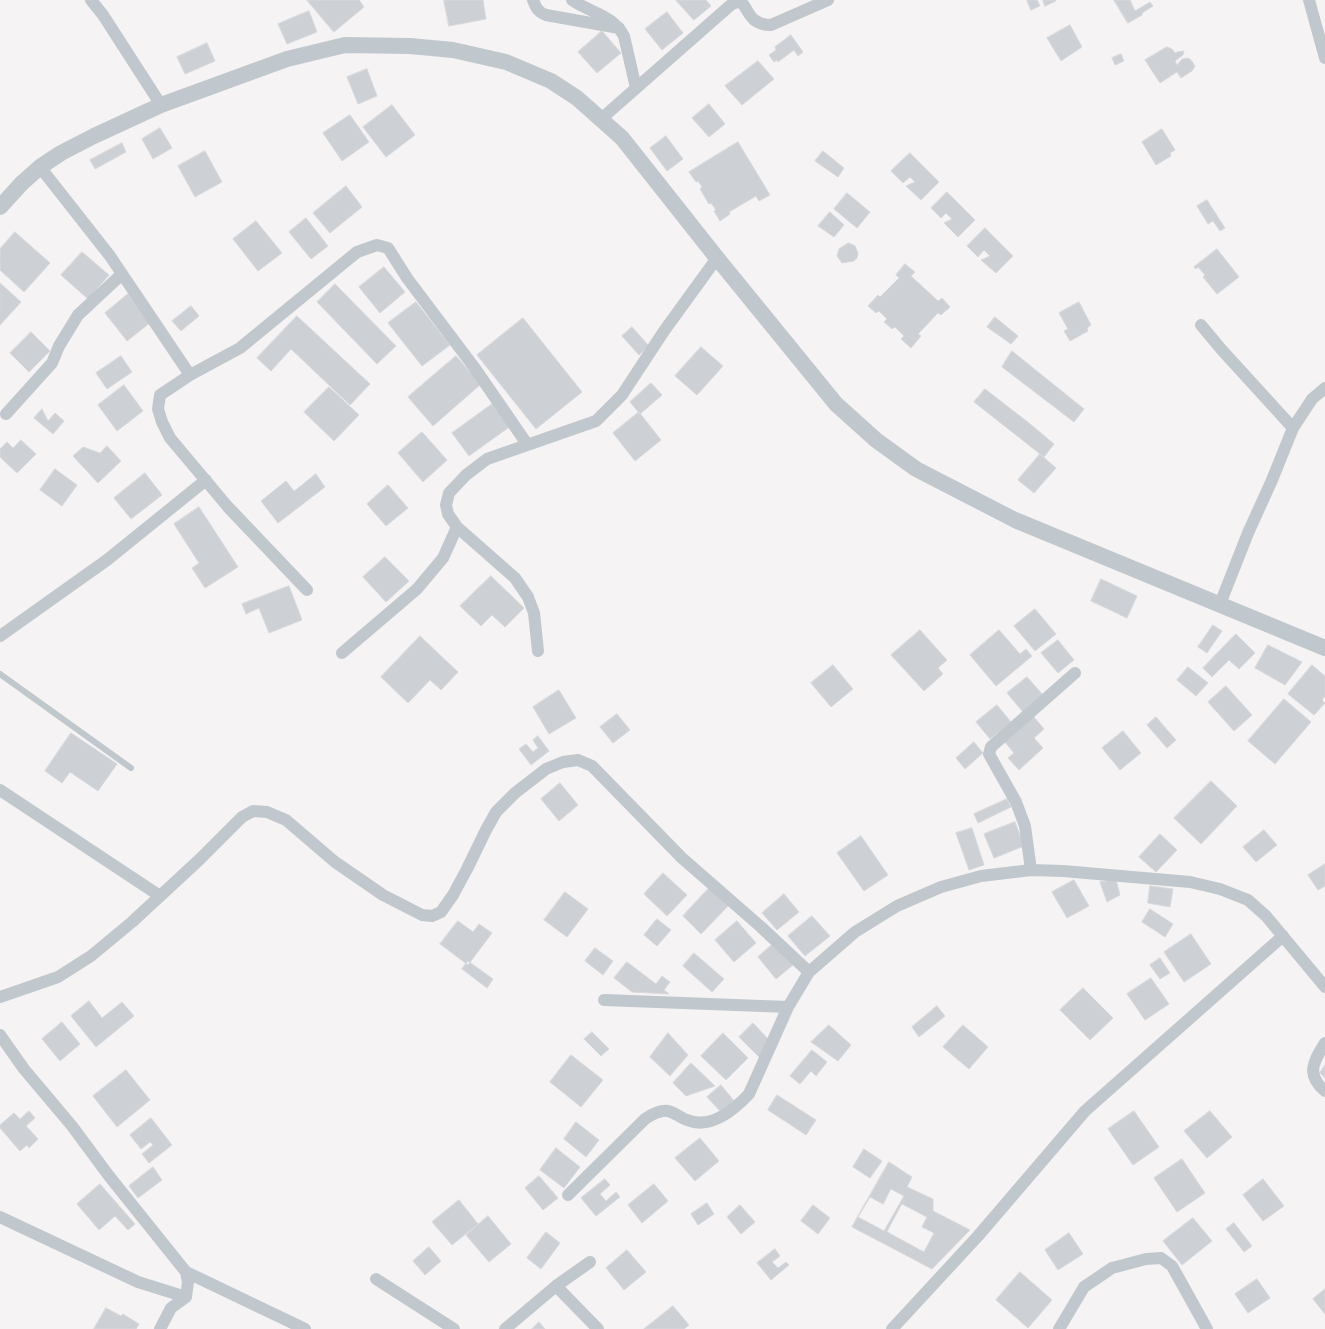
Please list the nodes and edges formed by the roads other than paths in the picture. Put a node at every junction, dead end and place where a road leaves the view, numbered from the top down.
1 (91, 0) edge
2 (533, 0) edge
3 (572, 0) edge
4 (828, 0) edge
5 (1309, 0) edge
6 (620, 28) junction
7 (1325, 58) edge
8 (636, 88) junction
9 (161, 105) junction
10 (601, 119) junction
11 (40, 167) junction
12 (0, 207) edge
13 (717, 258) junction
14 (122, 274) junction
15 (1201, 325) dead end
16 (190, 375) junction
17 (1325, 388) edge
18 (6, 414) dead end
19 (1293, 428) junction
20 (527, 444) junction
21 (206, 480) junction
22 (457, 527) junction
23 (307, 590) dead end
24 (1220, 604) junction
25 (0, 636) edge
26 (1325, 648) edge
27 (538, 651) dead end
28 (342, 653) dead end
29 (1075, 673) dead end
30 (0, 674) edge
31 (131, 768) dead end
32 (0, 790) edge
33 (1030, 870) junction
34 (160, 896) junction
35 (1283, 936) junction
36 (809, 972) junction
37 (1325, 987) edge
38 (0, 997) edge
39 (604, 1000) dead end
40 (788, 1007) junction
41 (0, 1035) edge
42 (1325, 1043) edge
43 (1325, 1091) edge
44 (568, 1195) dead end
45 (0, 1217) edge
46 (590, 1262) dead end
47 (186, 1272) junction
48 (376, 1279) dead end
49 (556, 1286) junction
50 (186, 1297) junction
51 (160, 1329) edge
52 (305, 1329) edge
53 (454, 1329) edge
54 (504, 1329) edge
55 (598, 1329) edge
56 (892, 1329) edge
57 (1059, 1329) edge
58 (1207, 1329) edge

1 - 9 street
2 - 6 street
3 - 6 street
4 - 8 street
5 - 7 street
6 - 8 street
8 - 10 street
9 - 10 street
9 - 11 street
10 - 13 street
11 - 12 street
11 - 14 street
13 - 20 street
13 - 24 street
14 - 16 street
14 - 18 street
15 - 19 street
16 - 20 street
16 - 21 street
17 - 19 street
19 - 24 street
20 - 22 street
21 - 23 street
21 - 25 street
22 - 27 street
22 - 28 street
24 - 26 street
29 - 33 street
30 - 31 lane
32 - 34 street
33 - 35 street
33 - 36 street
34 - 36 street
34 - 38 street
35 - 37 street
35 - 56 street
36 - 40 street
39 - 40 street
40 - 44 street
41 - 47 street
42 - 43 street
45 - 50 street
46 - 49 street
47 - 50 street
47 - 52 street
48 - 53 street
49 - 54 street
49 - 55 street
50 - 51 street
57 - 58 street

